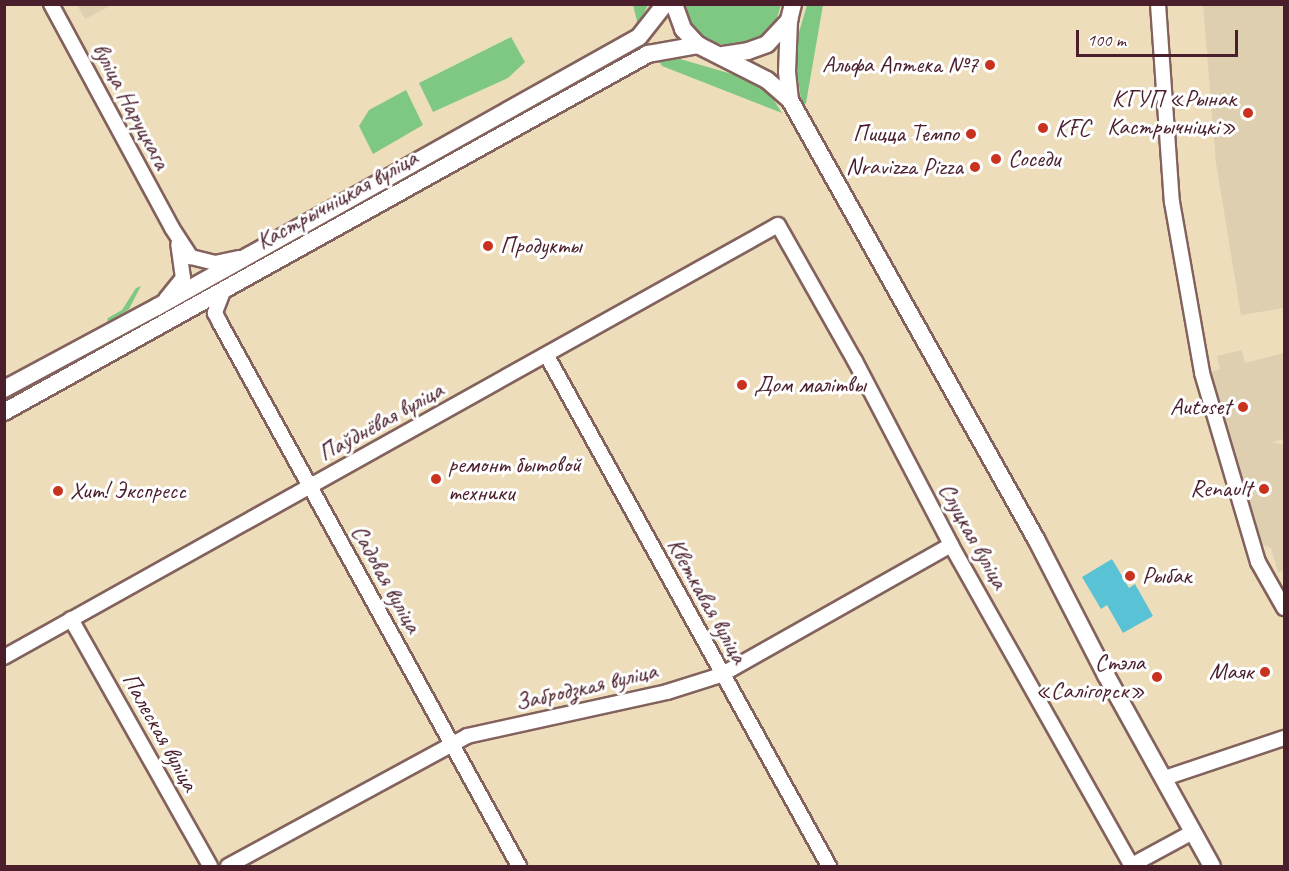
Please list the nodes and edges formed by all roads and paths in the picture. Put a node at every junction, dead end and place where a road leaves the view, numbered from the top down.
1 (51, 4) edge
2 (665, 4) edge
3 (674, 4) edge
4 (1158, 4) edge
5 (791, 12) edge
6 (698, 45) junction
7 (723, 55) junction
8 (790, 100) junction
9 (778, 225) joint
10 (172, 228) junction
11 (242, 258) junction
12 (224, 289) junction
13 (157, 307) junction
14 (189, 309) junction
15 (215, 313) junction
16 (548, 356) junction
17 (4, 389) edge
18 (4, 412) edge
19 (310, 486) junction
20 (951, 545) junction
21 (1284, 608) edge
22 (71, 619) junction
23 (4, 657) edge
24 (721, 675) junction
25 (1284, 738) edge
26 (452, 746) junction
27 (1165, 778) junction
28 (1192, 832) junction
29 (1132, 866) edge
30 (210, 867) edge
31 (228, 867) edge
32 (519, 867) edge
33 (828, 867) edge
34 (1212, 867) edge

1 - 10 street, вуліца Наруцкага
2 - 11 main road, Кастрычніцкая вуліца
3 - 6 main road
4 - 21 street
5 - 7 main road
5 - 8 main road
6 - 7 main road
6 - 12 main road, Кастрычніцкая вуліца
7 - 8 main road
8 - 27 main road
9 - 16 street, Паўднёвая вуліца
9 - 20 street, Слуцкая вуліца
10 - 11 street
10 - 13 street
11 - 13 main road, Кастрычніцкая вуліца
12 - 14 main road, Кастрычніцкая вуліца
12 - 15 street
13 - 17 main road, Кастрычніцкая вуліца
14 - 15 street
14 - 18 main road, Кастрычніцкая вуліца
15 - 19 street, Садовая вуліца
16 - 19 street, Паўднёвая вуліца
16 - 24 street, Кветкавая вуліца
19 - 22 street, Паўднёвая вуліца
19 - 26 street, Садовая вуліца
20 - 24 street, Забродзкая вуліца
20 - 29 street, Слуцкая вуліца
22 - 23 street, Паўднёвая вуліца
22 - 30 street, Палеская вуліца
24 - 26 street, Забродзкая вуліца
24 - 33 street, Кветкавая вуліца
25 - 27 street
26 - 31 street, Забродзкая вуліца
26 - 32 street, Садовая вуліца
27 - 28 main road
28 - 29 street
28 - 34 main road

